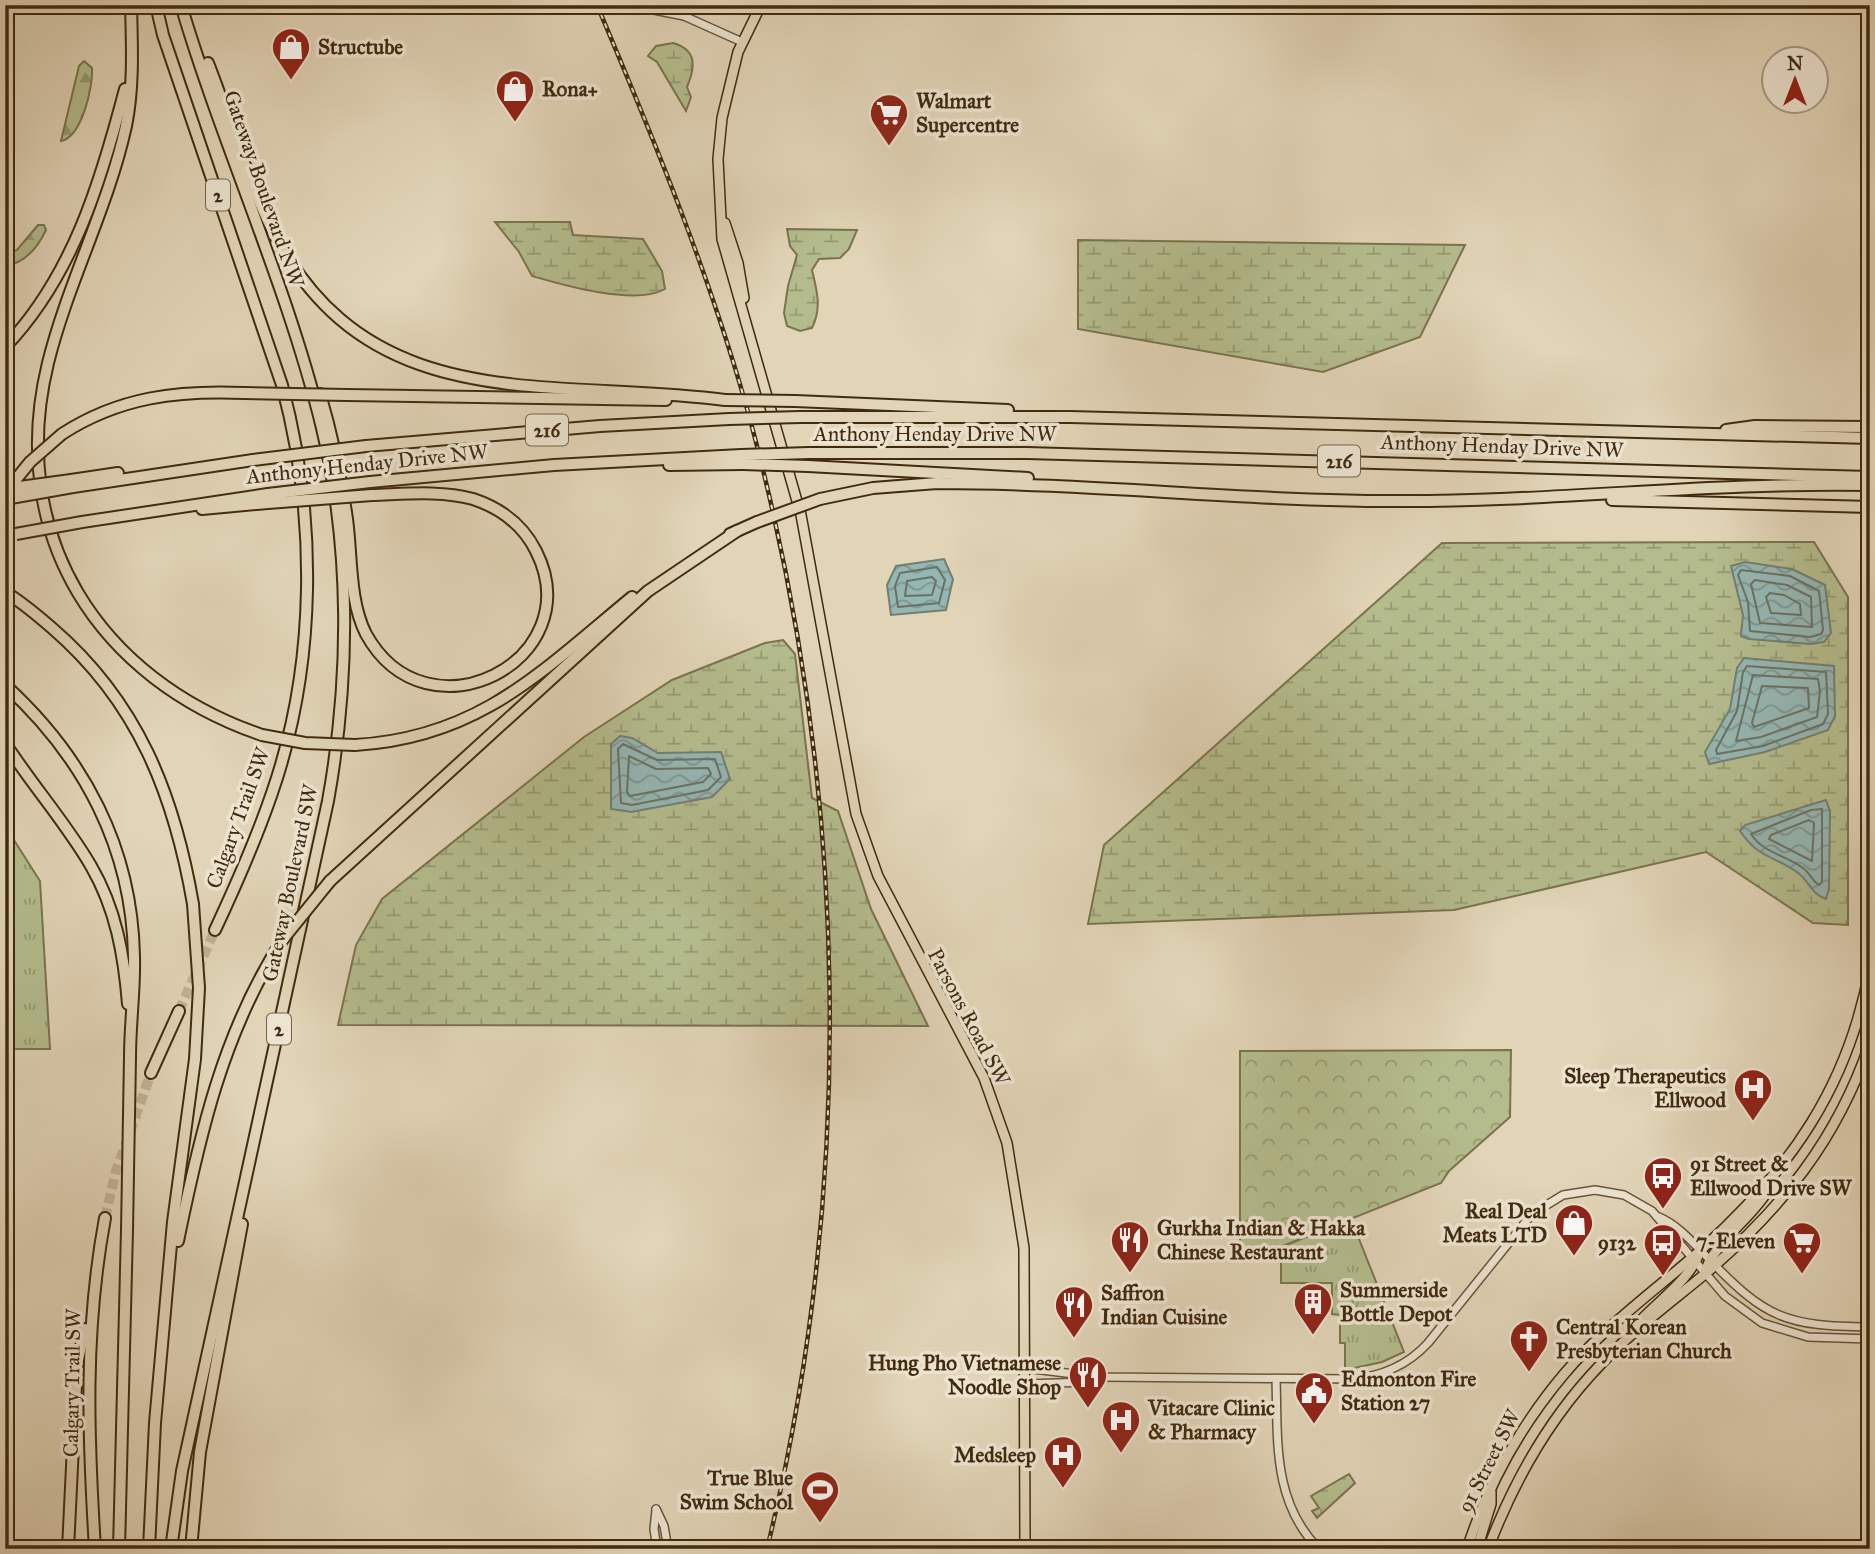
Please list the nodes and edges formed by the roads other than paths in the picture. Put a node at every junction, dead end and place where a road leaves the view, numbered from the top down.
1 (131, 5) edge
2 (156, 5) edge
3 (181, 5) edge
4 (346, 5) edge
5 (761, 5) edge
6 (188, 28) junction
7 (742, 42) junction
8 (132, 66) junction
9 (288, 316) junction
10 (5, 347) edge
11 (310, 386) joint
12 (725, 400) junction
13 (1070, 417) junction
14 (1870, 427) edge
15 (1684, 435) junction
16 (1870, 438) edge
17 (742, 460) junction
18 (1870, 477) edge
19 (72, 483) junction
20 (1870, 485) edge
21 (1122, 488) junction
22 (5, 491) edge
23 (1571, 497) junction
24 (5, 499) edge
25 (268, 499) junction
26 (1870, 507) edge
27 (737, 531) junction
28 (11, 535) edge
29 (5, 592) edge
30 (5, 685) edge
31 (5, 743) edge
32 (215, 930) tunnel mouth
33 (1870, 967) edge
34 (179, 1011) tunnel mouth
35 (130, 1028) junction
36 (1870, 1043) edge
37 (151, 1073) tunnel mouth
38 (250, 1162) junction
39 (1778, 1174) junction
40 (1658, 1216) junction
41 (105, 1218) tunnel mouth
42 (1700, 1250) junction
43 (1694, 1262) junction
44 (1712, 1263) junction
45 (1705, 1274) junction
46 (169, 1285) junction
47 (91, 1310) junction
48 (1870, 1326) edge
49 (1870, 1339) edge
50 (1615, 1349) junction
51 (1025, 1368) junction
52 (1099, 1377) junction
53 (1276, 1379) junction
54 (1026, 1384) junction
55 (1492, 1487) junction
56 (68, 1549) edge
57 (94, 1549) edge
58 (119, 1549) edge
59 (149, 1549) edge
60 (171, 1549) edge
61 (191, 1549) edge
62 (657, 1549) edge
63 (668, 1549) edge
64 (1026, 1549) edge
65 (1319, 1549) edge
66 (1467, 1549) edge
67 (1477, 1549) edge
68 (1488, 1549) edge

1 - 8 highway
2 - 32 highway, Calgary Trail SW / 2
3 - 6 highway, Gateway Boulevard NW / 2
4 - 7 street
5 - 7 main road, Parsons Road SW
6 - 9 highway, Gateway Boulevard NW / 2
6 - 12 highway
7 - 51 main road, Parsons Road SW
8 - 10 highway
8 - 27 highway, bridge
9 - 11 highway, Gateway Boulevard NW / 2
9 - 25 highway, bridge
11 - 38 highway, Gateway Boulevard SW / 2
12 - 13 highway, bridge
12 - 22 highway, bridge
13 - 15 highway, Anthony Henday Drive NW / 216
13 - 19 highway, Anthony Henday Drive NW / 216, bridge
14 - 15 highway
15 - 16 highway, Anthony Henday Drive NW / 216
17 - 18 highway, Anthony Henday Drive NW / 216, bridge
17 - 21 highway, bridge
17 - 25 highway, Anthony Henday Drive NW / 216, bridge
19 - 22 highway, bridge
19 - 24 highway, Anthony Henday Drive NW / 216, bridge
20 - 23 highway
21 - 23 highway
21 - 27 highway, bridge
23 - 26 highway
25 - 28 highway, bridge
27 - 46 highway, bridge
29 - 46 highway, bridge
30 - 35 highway
31 - 35 highway
33 - 39 main road
34 - 37 highway
35 - 58 highway, bridge
36 - 44 main road
38 - 60 highway, Gateway Boulevard SW / 2
38 - 61 highway
39 - 42 main road
39 - 44 main road
40 - 42 street
40 - 43 street
40 - 53 street
41 - 47 highway, Calgary Trail SW
42 - 43 main road
42 - 44 street
43 - 45 street
43 - 50 main road
43 - 55 main road, 91 Street SW
44 - 45 main road
44 - 48 street
45 - 49 street
45 - 50 main road, 91 Street SW
46 - 59 highway
47 - 56 highway
47 - 57 highway, Calgary Trail SW
50 - 68 main road, 91 Street SW
51 - 52 street
51 - 54 main road, Parsons Road SW
52 - 53 street
52 - 54 street
53 - 65 street
54 - 64 main road, Parsons Road SW
55 - 66 main road, 91 Street SW
55 - 67 main road
62 - 63 street

